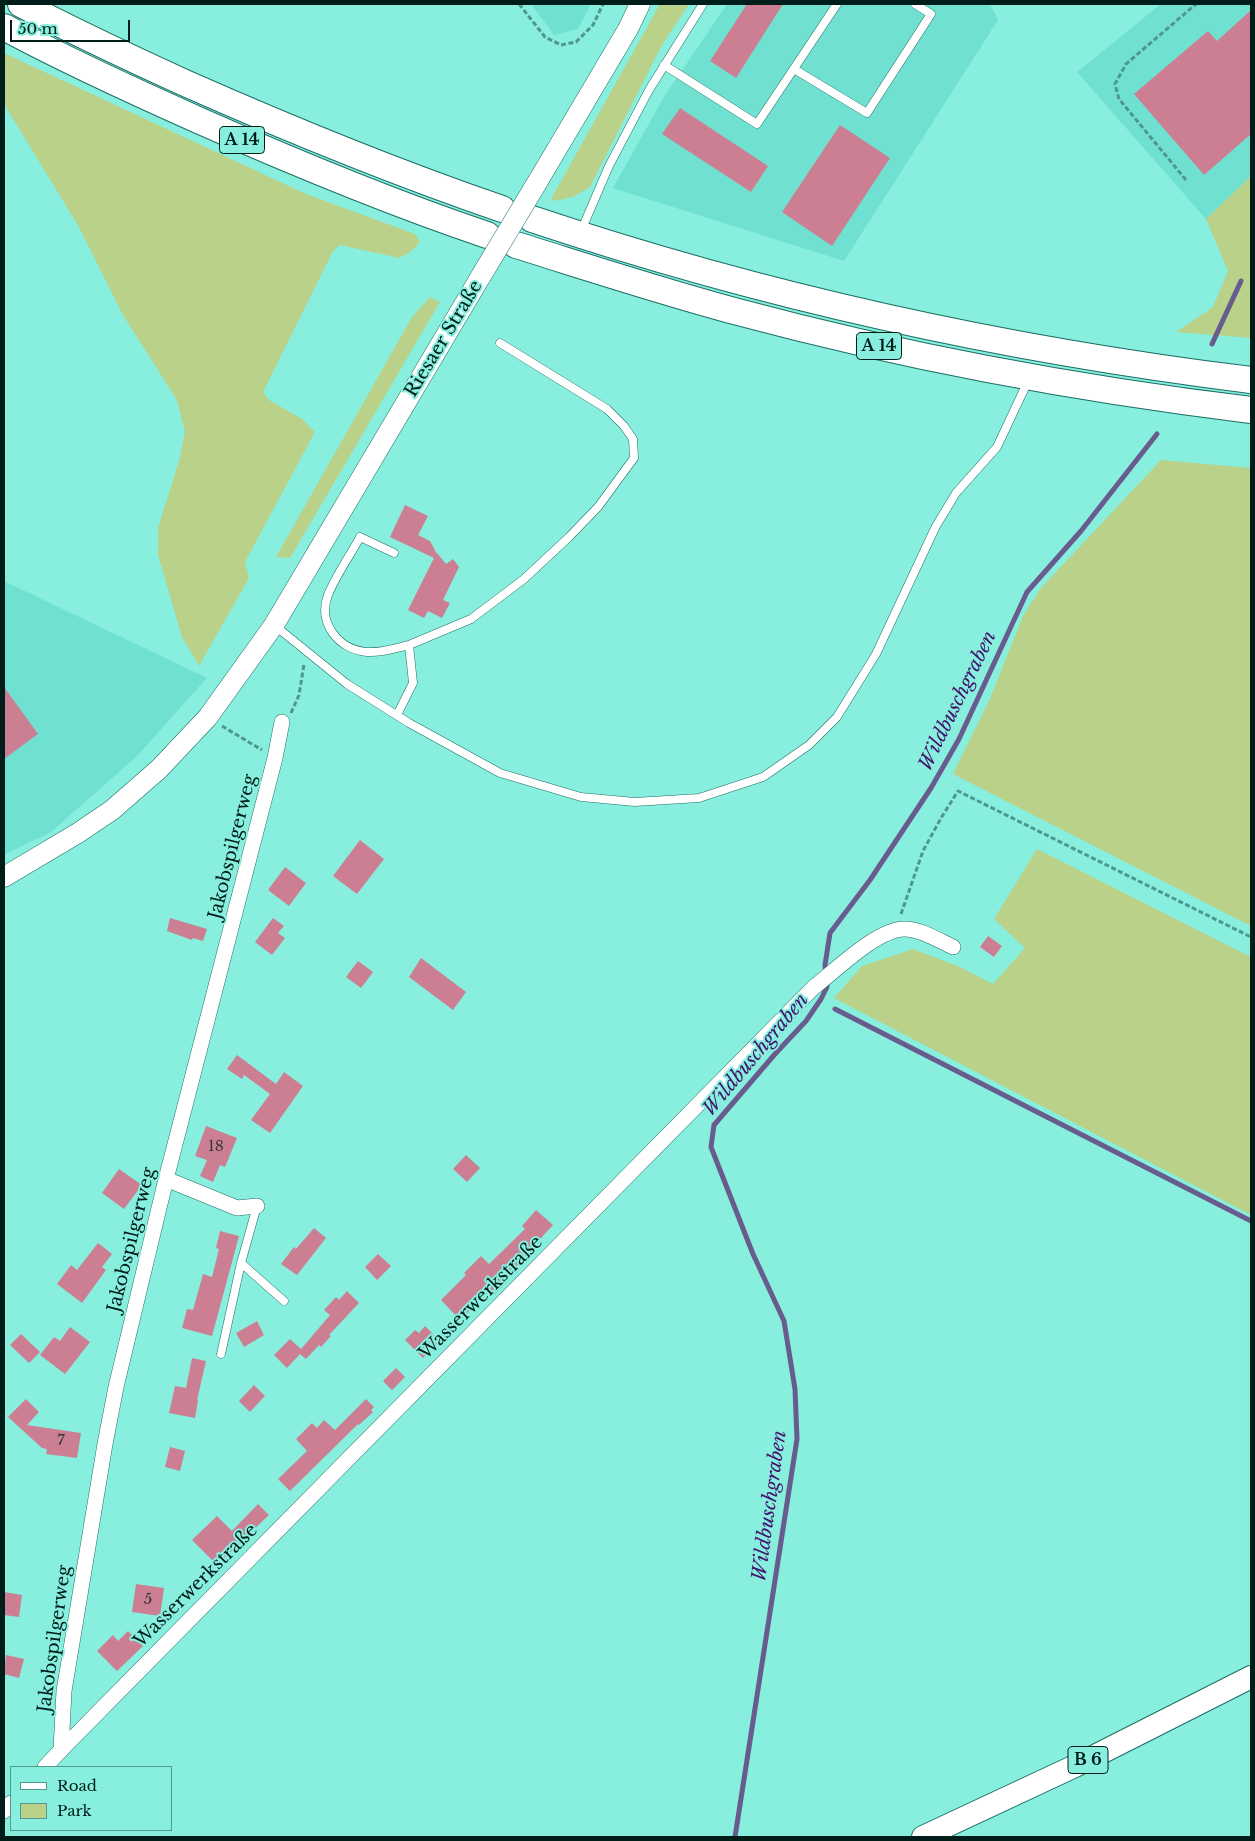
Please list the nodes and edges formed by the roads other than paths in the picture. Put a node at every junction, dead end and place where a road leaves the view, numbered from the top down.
1 (21, 4) edge
2 (640, 4) edge
3 (703, 4) edge
4 (837, 4) edge
5 (915, 4) edge
6 (4, 27) edge
7 (664, 65) junction
8 (794, 69) junction
9 (502, 209) dead end
10 (532, 219) dead end
11 (487, 235) dead end
12 (579, 235) junction
13 (516, 245) dead end
14 (500, 343) dead end
15 (1030, 376) junction
16 (1251, 380) edge
17 (1251, 410) edge
18 (394, 553) dead end
19 (274, 625) junction
20 (409, 645) junction
21 (397, 715) junction
22 (282, 722) road end
23 (4, 877) edge
24 (953, 947) dead end
25 (166, 1180) junction
26 (257, 1206) joint
27 (241, 1262) junction
28 (284, 1301) dead end
29 (221, 1354) dead end
30 (1251, 1678) edge
31 (61, 1750) junction
32 (46, 1766) edge
33 (923, 1837) edge

1 - 9 highway, A 14
2 - 19 main road, Riesaer Straße, bridge
3 - 7 lane
4 - 8 lane
5 - 8 lane
6 - 11 highway, A 14
7 - 8 lane
7 - 12 lane
10 - 12 highway, A 14
12 - 16 highway, A 14
13 - 15 highway, A 14
14 - 20 lane
15 - 17 highway, A 14
15 - 21 lane
18 - 20 lane
19 - 21 lane
19 - 23 main road, Riesaer Straße
20 - 21 lane
22 - 25 street, Jakobspilgerweg
24 - 31 street, Wasserwerkstraße
25 - 26 street
25 - 31 street, Jakobspilgerweg
26 - 27 lane
27 - 28 lane
27 - 29 lane
30 - 33 main road, B 6
31 - 32 street

